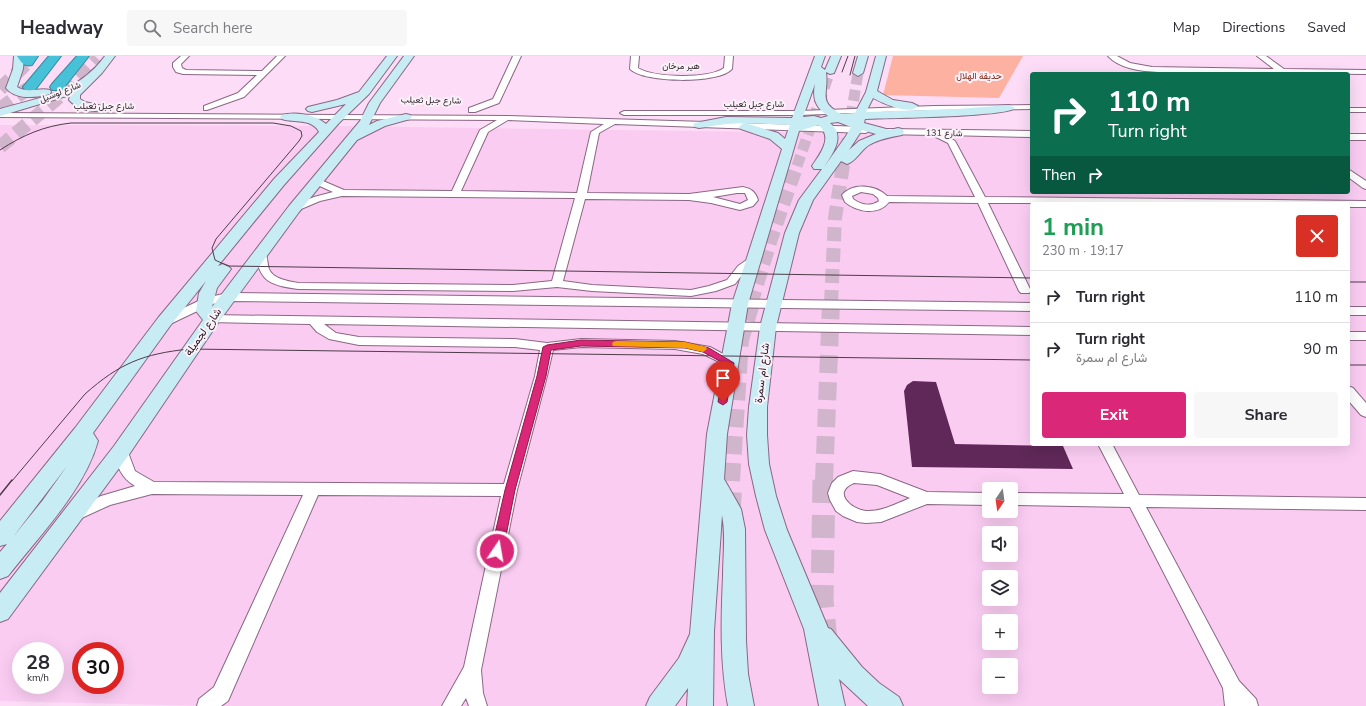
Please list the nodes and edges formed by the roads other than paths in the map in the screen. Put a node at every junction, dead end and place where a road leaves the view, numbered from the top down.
1 (14, 56) edge
2 (55, 56) edge
3 (83, 56) edge
4 (110, 56) edge
5 (185, 56) edge
6 (281, 56) edge
7 (392, 56) edge
8 (409, 56) edge
9 (517, 56) edge
10 (635, 56) edge
11 (729, 56) edge
12 (836, 56) edge
13 (863, 56) edge
14 (881, 56) edge
15 (1112, 56) edge
16 (1261, 56) edge
17 (26, 57) edge
18 (819, 59) edge
19 (830, 71) tunnel mouth
20 (1282, 71) junction
21 (1366, 72) edge
22 (263, 73) junction
23 (858, 73) tunnel mouth
24 (90, 78) junction
25 (1, 84) edge
26 (30, 87) tunnel mouth
27 (57, 87) dead end
28 (366, 92) junction
29 (871, 92) junction
30 (496, 101) junction
31 (0, 106) edge
32 (18, 107) junction
33 (1030, 107) edge
34 (98, 108) junction
35 (207, 108) junction
36 (934, 108) junction
37 (1009, 108) junction
38 (312, 109) junction
39 (472, 110) junction
40 (1350, 110) edge
41 (1366, 110) edge
42 (351, 111) junction
43 (370, 113) junction
44 (0, 114) edge
45 (508, 115) junction
46 (837, 116) junction
47 (286, 117) junction
48 (406, 117) junction
49 (467, 118) junction
50 (581, 120) junction
51 (859, 120) junction
52 (614, 121) junction
53 (797, 121) junction
54 (823, 124) junction
55 (699, 125) junction
56 (741, 126) junction
57 (484, 130) junction
58 (595, 132) junction
59 (885, 132) joint
60 (898, 132) junction
61 (325, 133) junction
62 (930, 133) junction
63 (964, 133) junction
64 (1030, 134) edge
65 (1350, 137) edge
66 (1366, 137) edge
67 (352, 140) junction
68 (951, 141) junction
69 (789, 149) junction
70 (308, 152) junction
71 (1350, 174) edge
72 (317, 179) junction
73 (820, 182) junction
74 (1366, 186) edge
75 (342, 193) junction
76 (455, 194) junction
77 (1178, 194) edge
78 (581, 195) junction
79 (690, 197) junction
80 (884, 199) dead end
81 (806, 200) junction
82 (982, 200) junction
83 (1117, 202) edge
84 (1184, 202) edge
85 (1350, 204) edge
86 (1366, 204) edge
87 (294, 208) junction
88 (261, 255) junction
89 (752, 261) junction
90 (557, 284) junction
91 (1025, 291) dead end
92 (228, 297) junction
93 (740, 304) junction
94 (773, 304) junction
95 (1030, 307) edge
96 (208, 311) junction
97 (1350, 311) edge
98 (1366, 311) edge
99 (313, 320) junction
100 (164, 322) junction
101 (627, 326) junction
102 (737, 327) junction
103 (768, 327) junction
104 (1030, 331) edge
105 (1350, 336) edge
106 (1366, 336) edge
107 (624, 344) junction
108 (547, 347) junction
109 (730, 363) junction
110 (1350, 392) edge
111 (1366, 412) edge
112 (82, 433) junction
113 (1106, 446) edge
114 (121, 451) junction
115 (712, 480) junction
116 (152, 488) junction
117 (314, 488) junction
118 (510, 490) junction
119 (926, 498) junction
120 (982, 499) edge
121 (1018, 499) edge
122 (1135, 501) junction
123 (1366, 504) edge
124 (72, 517) junction
125 (0, 537) edge
126 (0, 569) edge
127 (0, 611) edge
128 (816, 629) junction
129 (702, 631) junction
130 (472, 670) junction
131 (1232, 687) junction
132 (222, 700) edge
133 (206, 706) edge
134 (451, 706) edge
135 (478, 706) edge
136 (659, 706) edge
137 (700, 706) edge
138 (741, 706) edge
139 (832, 706) edge
140 (890, 706) edge
141 (1234, 706) edge
142 (1249, 706) edge

1 - 25 street
2 - 26 highway, شارع لوسيل
3 - 27 highway, شارع لوسيل
4 - 24 street, شارع لوسيل
5 - 22 street
6 - 22 street
7 - 28 street
8 - 43 street, شارع لجميلة
9 - 30 street
10 - 11 street, هير مرخان
12 - 19 street
13 - 23 street
14 - 29 street, شارع ام سمرة
15 - 20 street
16 - 20 street
17 - 24 street
18 - 46 street
18 - 53 street
20 - 21 street
22 - 35 street
24 - 32 street, شارع لوسيل
24 - 34 street
28 - 38 street
28 - 42 street
29 - 36 street
29 - 51 street, شارع ام سمرة
30 - 39 street
30 - 45 street
31 - 32 street, شارع جبل ثعيلب
32 - 34 street, شارع جبل ثعيلب
32 - 44 street, شارع لوسيل
33 - 37 street
34 - 35 street, شارع جبل ثعيلب
35 - 38 street, شارع جبل ثعيلب
36 - 37 street
36 - 51 street
37 - 51 street
38 - 42 street, شارع جبل ثعيلب
39 - 43 street, شارع جبل ثعيلب
39 - 45 street, شارع جبل ثعيلب
40 - 41 street
42 - 43 street
42 - 47 street, شارع جبل ثعيلب
42 - 61 street
42 - 72 street
43 - 48 street, شارع جبل ثعيلب
43 - 67 street, شارع لجميلة
44 - 47 street, شارع جبل ثعيلب
45 - 49 street, شارع جبل ثعيلب
45 - 50 street, شارع جبل ثعيلب
45 - 53 street, شارع جبل ثعيلب
45 - 57 street
46 - 51 street
46 - 53 street, شارع جبل ثعيلب
46 - 54 street
47 - 61 street
48 - 49 street, شارع جبل ثعيلب
48 - 67 street
49 - 57 street
50 - 52 street, شارع جبل ثعيلب
50 - 58 street
51 - 54 street
51 - 59 street
51 - 73 street, شارع ام سمرة
52 - 55 street, شارع جبل ثعيلب
52 - 58 street
53 - 54 street
53 - 54 street
53 - 55 street
53 - 56 street, شارع جبل ثعيلب
53 - 69 street
54 - 81 street
55 - 56 street, شارع جبل ثعيلب
56 - 69 street
57 - 76 street
58 - 78 street
59 - 60 street, شارع 131
60 - 62 street, شارع 131
60 - 73 street
61 - 70 street
62 - 63 street, شارع 131
62 - 68 street
63 - 64 street, شارع 131
63 - 68 street
65 - 66 street
67 - 72 street, شارع لجميلة
68 - 82 street
69 - 89 street
70 - 96 street
70 - 100 street
71 - 74 street
72 - 75 street
72 - 87 street, شارع لجميلة
73 - 81 street, شارع ام سمرة
75 - 76 street
75 - 87 street
76 - 78 street
77 - 84 street
78 - 79 street
78 - 90 street
79 - 79 street
80 - 82 street
81 - 94 street, شارع ام سمرة
82 - 83 street
82 - 91 street
85 - 86 street
87 - 88 street, شارع لجميلة
88 - 90 street
88 - 92 street, شارع لجميلة
89 - 90 street
89 - 93 street
92 - 93 street
92 - 96 street, شارع لجميلة
93 - 94 street
93 - 102 street
94 - 95 street
94 - 103 street, شارع ام سمرة
96 - 99 street
96 - 100 street
96 - 114 street, شارع لجميلة
97 - 98 street
99 - 101 street
99 - 108 street
100 - 112 street
101 - 102 street
101 - 107 street
102 - 103 street
102 - 109 street
103 - 104 street
103 - 128 street, شارع ام سمرة
105 - 106 street
107 - 108 street
107 - 109 street
108 - 118 street
109 - 115 street
110 - 111 street
112 - 125 street
112 - 126 street
113 - 122 street
114 - 116 street
114 - 124 street, شارع لجميلة
115 - 129 street
115 - 138 street
116 - 117 street
116 - 124 street
117 - 118 street
117 - 132 street
118 - 130 street
119 - 119 street
119 - 120 street
121 - 122 street
122 - 123 street
122 - 131 street
124 - 127 street, شارع لجميلة
128 - 139 street, شارع ام سمرة
128 - 140 street
129 - 136 street
129 - 137 street
130 - 134 street
130 - 135 street
131 - 141 street
131 - 142 street
132 - 133 street

